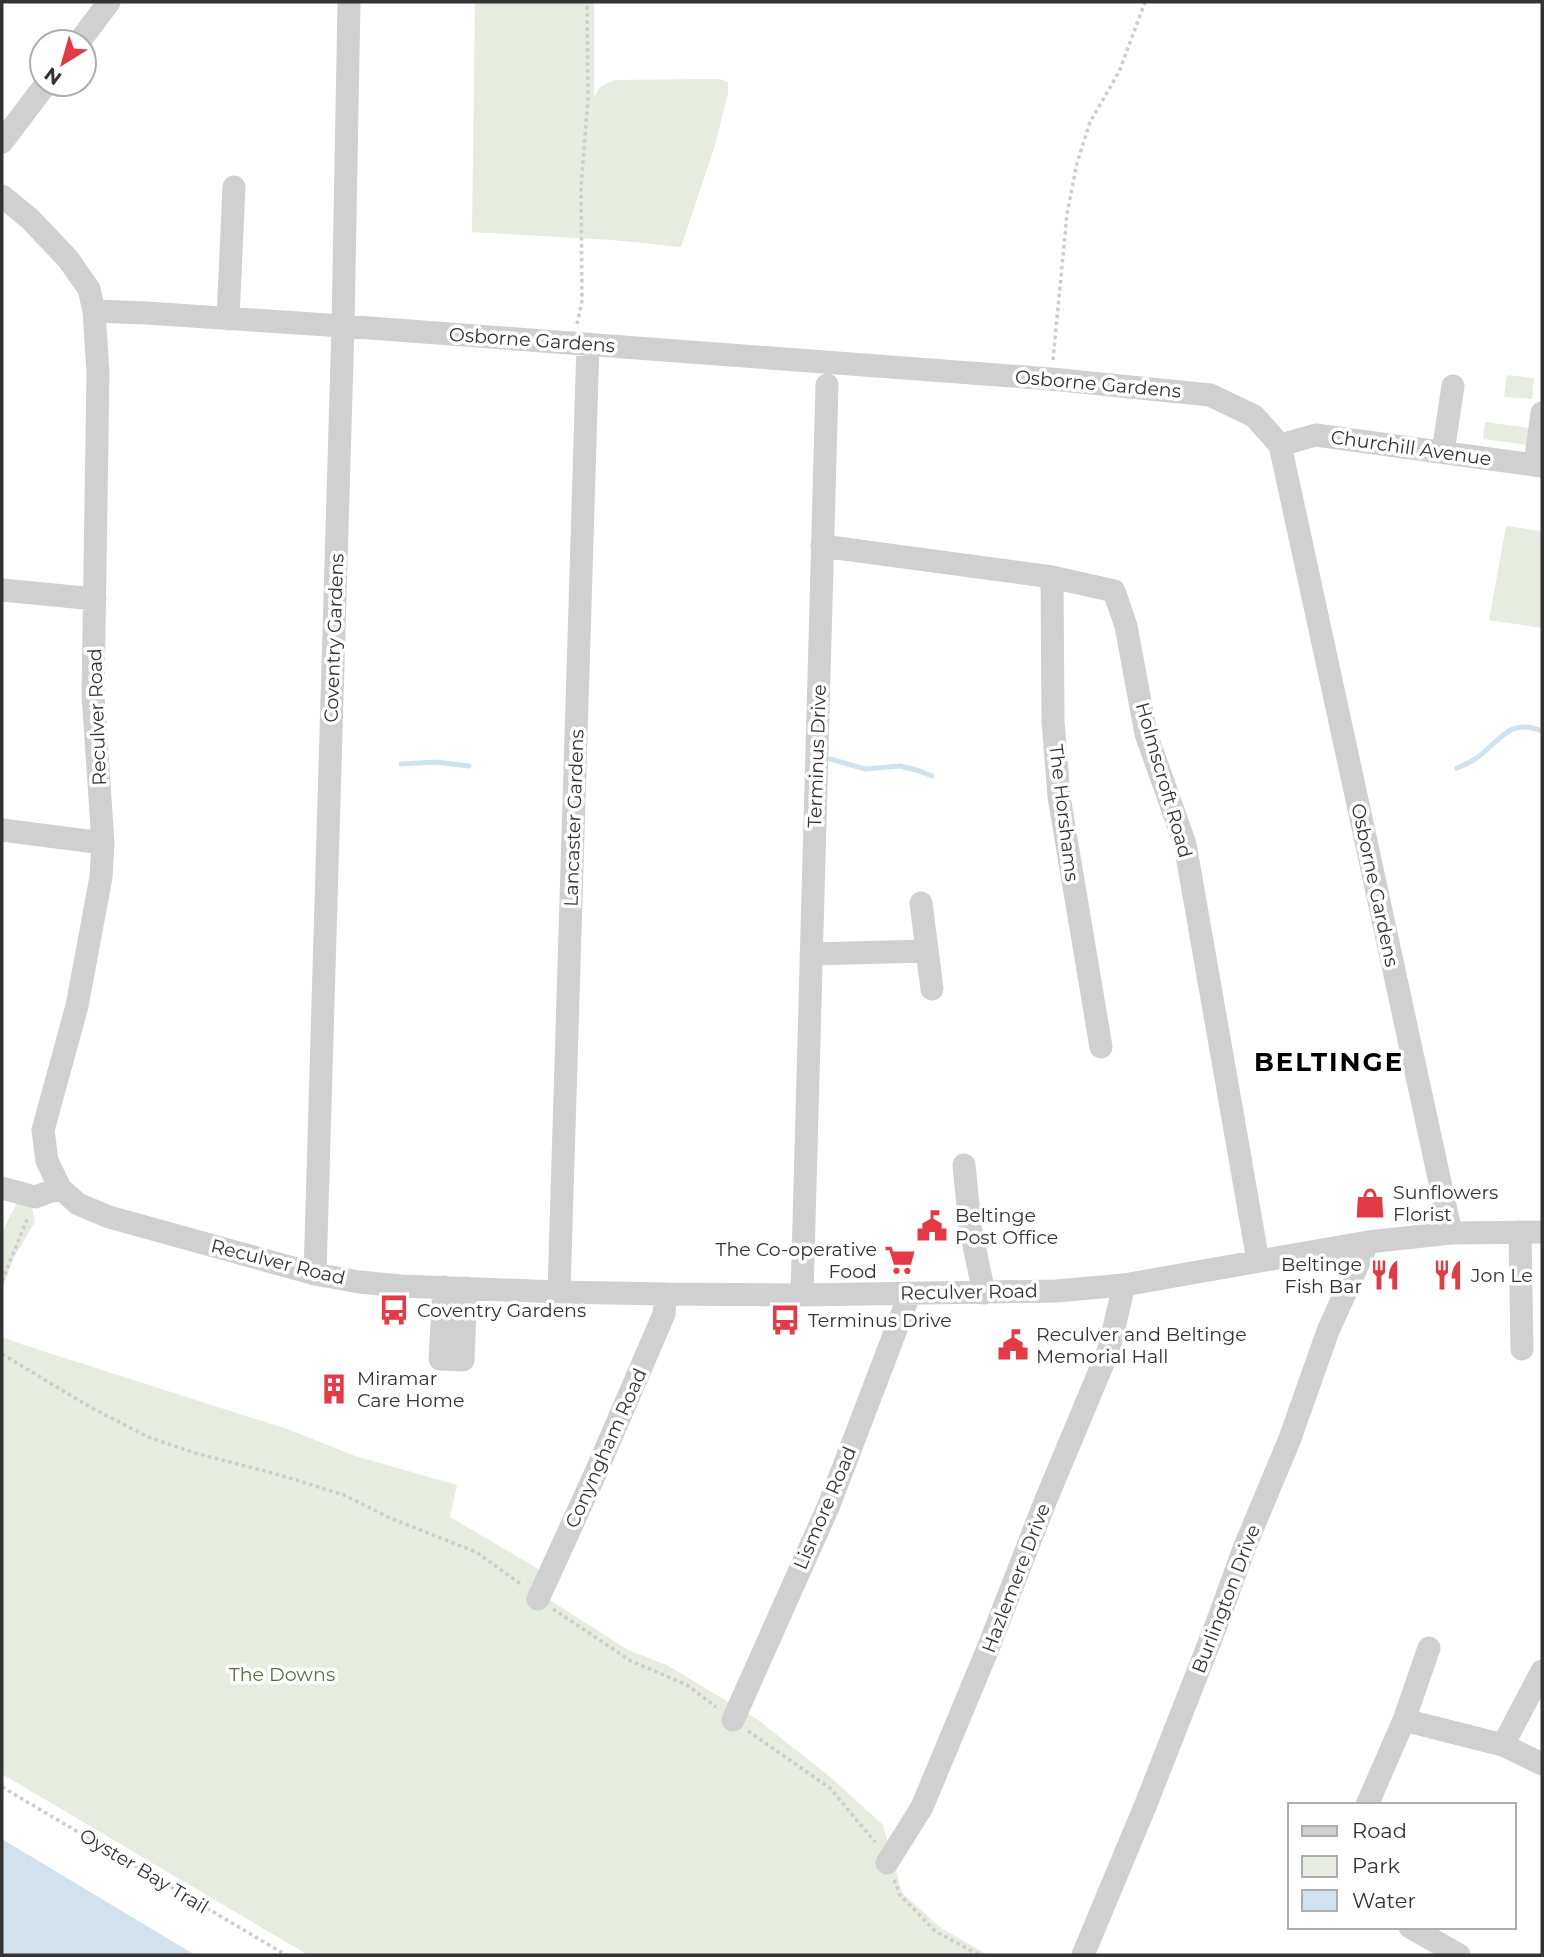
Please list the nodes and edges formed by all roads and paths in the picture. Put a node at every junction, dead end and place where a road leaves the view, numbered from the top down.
1 (109, 2) edge
2 (349, 2) edge
3 (587, 2) edge
4 (1145, 2) edge
5 (90, 28) edge
6 (35, 98) edge
7 (2, 142) edge
8 (234, 187) dead end
9 (2, 196) edge
10 (94, 311) junction
11 (228, 319) junction
12 (343, 326) junction
13 (581, 344) junction
14 (1051, 379) junction
15 (827, 385) dead end
16 (1453, 386) dead end
17 (1542, 413) edge
18 (1280, 445) junction
19 (1443, 452) junction
20 (1539, 465) edge
21 (822, 546) junction
22 (1052, 577) junction
23 (2, 590) edge
24 (95, 599) junction
25 (2, 830) edge
26 (103, 843) junction
27 (921, 904) dead end
28 (927, 951) junction
29 (811, 954) junction
30 (933, 989) dead end
31 (1101, 1047) dead end
32 (964, 1165) dead end
33 (2, 1188) edge
34 (45, 1198) junction
35 (1531, 1232) edge
36 (1451, 1233) junction
37 (1368, 1242) junction
38 (1258, 1261) junction
39 (315, 1275) junction
40 (2, 1281) edge
41 (1124, 1285) junction
42 (559, 1292) junction
43 (909, 1293) junction
44 (984, 1293) junction
45 (665, 1294) junction
46 (802, 1295) junction
47 (1522, 1349) dead end
48 (2, 1354) edge
49 (538, 1599) junction
50 (1429, 1648) dead end
51 (1542, 1671) edge
52 (733, 1720) junction
53 (1405, 1720) junction
54 (1503, 1745) junction
55 (1542, 1764) edge
56 (2, 1787) edge
57 (1368, 1803) edge
58 (887, 1863) junction
59 (1414, 1929) edge
60 (286, 1955) edge
61 (979, 1955) edge
62 (1083, 1955) edge
63 (1459, 1955) edge

1 - 5 street
2 - 12 street, Coventry Gardens
3 - 13 path
4 - 14 path
6 - 7 street
8 - 11 street
9 - 10 street, Reculver Road
10 - 11 street, Osborne Gardens
10 - 24 street, Reculver Road
11 - 12 street, Osborne Gardens
12 - 13 street, Osborne Gardens
12 - 39 street, Coventry Gardens
13 - 14 street, Osborne Gardens
13 - 42 street, Lancaster Gardens
14 - 18 street, Osborne Gardens
15 - 21 street, Terminus Drive
16 - 19 street
17 - 20 street
18 - 19 street, Churchill Avenue
18 - 36 street, Osborne Gardens
19 - 20 street, Churchill Avenue
21 - 22 street, Holmscroft Road
21 - 29 street, Terminus Drive
22 - 31 street, The Horshams
22 - 38 street, Holmscroft Road
23 - 24 street
24 - 26 street, Reculver Road
25 - 26 street
26 - 34 street, Reculver Road
27 - 28 street
28 - 29 street
28 - 30 street
29 - 46 street, Terminus Drive
32 - 44 street
33 - 34 street
34 - 39 street, Reculver Road
34 - 40 path
35 - 36 street, Reculver Road
35 - 47 street
36 - 37 street, Reculver Road
37 - 38 street, Reculver Road
37 - 62 street, Burlington Drive
38 - 41 street, Reculver Road
39 - 42 street, Reculver Road
41 - 44 street, Reculver Road
41 - 58 street, Hazlemere Drive
42 - 45 street, Reculver Road
43 - 44 street, Reculver Road
43 - 46 street, Reculver Road
43 - 52 street, Lismore Road
45 - 46 street, Reculver Road
45 - 49 street, Conyngham Road
48 - 49 path
49 - 52 path
50 - 53 street
51 - 54 street
52 - 58 path
53 - 54 street
53 - 57 street
54 - 55 street
56 - 60 path, Oyster Bay Trail
58 - 61 path
59 - 63 street

